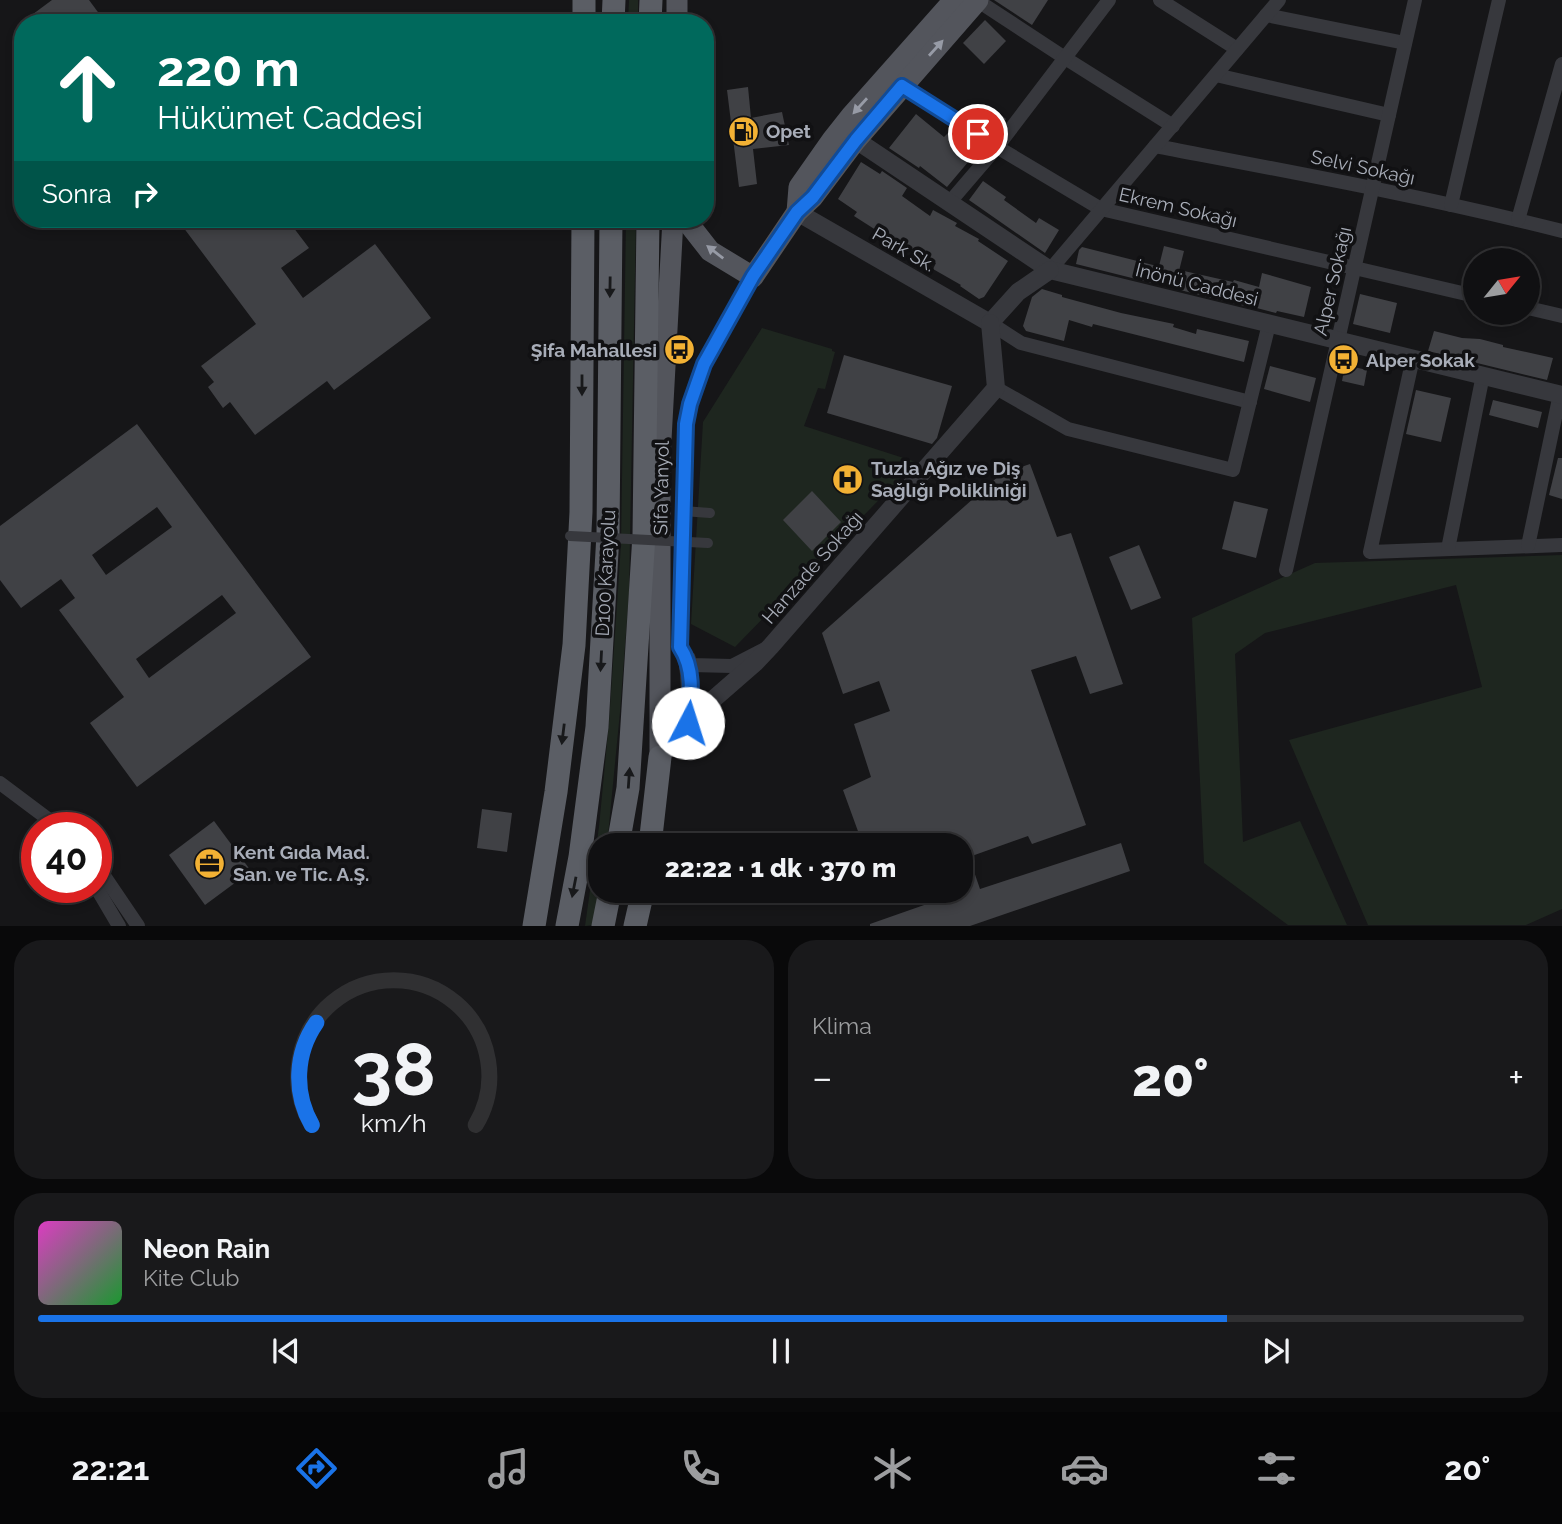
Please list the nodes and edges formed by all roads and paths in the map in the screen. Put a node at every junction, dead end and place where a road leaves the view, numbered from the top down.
1 (954, 0) edge
2 (978, 0) edge
3 (1110, 0) edge
4 (1160, 0) edge
5 (1279, 0) edge
6 (1415, 0) edge
7 (1499, 0) edge
8 (1266, 15) junction
9 (1405, 43) junction
10 (1237, 49) junction
11 (1065, 58) junction
12 (1562, 64) edge
13 (1216, 75) junction
14 (902, 86) junction
15 (1389, 115) junction
16 (1172, 125) junction
17 (856, 140) junction
18 (997, 146) junction
19 (1155, 146) junction
20 (1372, 189) junction
21 (949, 202) junction
22 (1451, 205) junction
23 (1101, 209) junction
24 (797, 212) junction
25 (1518, 220) junction
26 (583, 228) edge
27 (611, 228) edge
28 (648, 228) edge
29 (673, 228) edge
30 (692, 228) edge
31 (1562, 231) edge
32 (1354, 268) junction
33 (1050, 270) junction
34 (753, 276) junction
35 (1463, 293) edge
36 (1540, 311) edge
37 (1562, 316) edge
38 (990, 323) junction
39 (1269, 324) junction
40 (1338, 340) junction
41 (1413, 358) junction
42 (1483, 374) junction
43 (996, 388) junction
44 (1561, 395) edge
45 (1250, 402) junction
46 (683, 511) junction
47 (710, 513) dead end
48 (570, 536) dead end
49 (708, 543) dead end
50 (1562, 545) edge
51 (1528, 546) junction
52 (1448, 549) junction
53 (1286, 570) dead end
54 (771, 646) junction
55 (687, 659) junction
56 (688, 723) junction
57 (660, 757) junction
58 (0, 783) edge
59 (38, 812) edge
60 (620, 833) edge
61 (651, 833) edge
62 (112, 888) edge
63 (105, 903) edge
64 (608, 903) edge
65 (642, 903) edge
66 (534, 920) edge
67 (119, 926) edge
68 (138, 926) edge
69 (567, 926) edge
70 (603, 926) edge
71 (638, 926) edge

1 -> 24 main road
2 - 11 street
14 -> 2 main road
3 - 11 street
4 - 10 street
5 - 8 street
6 - 9 street, Alper Sokağı
7 - 22 street
8 - 9 street
8 - 10 street
9 - 15 street, Alper Sokağı
10 - 13 street
11 - 16 street
11 - 18 street
12 - 25 street
13 - 15 street
13 - 16 street
14 - 17 main road
14 - 18 street, Ekrem Sokağı
15 - 20 street, Alper Sokağı
16 - 19 street
17 - 21 street, İnönü Caddesi
17 - 24 main road
18 - 21 street
18 - 23 street, Ekrem Sokağı
19 - 20 street, Selvi Sokağı
19 - 23 street
20 - 22 street, Selvi Sokağı
20 - 32 street, Alper Sokağı
21 - 33 street, İnönü Caddesi
22 - 25 street, Selvi Sokağı
23 - 32 street, Ekrem Sokağı
23 - 33 street
24 - 34 main road
24 - 38 street, Park Sk.
25 - 31 street, Selvi Sokağı
26 -> 66 highway
27 -> 69 highway, D100 Karayolu
60 -> 28 highway, D100 Karayolu
29 - 57 main road, Sifa Yanyol
34 -> 30 main road
32 - 35 street, Ekrem Sokağı
32 - 40 street, Alper Sokağı
33 - 38 street
33 - 39 street, İnönü Caddesi
34 - 46 street
36 - 37 street
38 - 43 street
38 - 45 street
39 - 40 street, İnönü Caddesi
39 - 45 street
40 - 41 street, İnönü Caddesi
40 - 53 street, Alper Sokağı
41 - 42 street, İnönü Caddesi
41 - 52 street
42 - 44 street, İnönü Caddesi
42 - 52 street
43 - 45 street
43 - 54 street, Hanzade Sokağı
44 - 51 street
46 - 47 street
46 - 55 street
48 - 49 street, bridge
50 - 51 street
51 - 52 street
54 - 55 street
54 - 56 street, Hanzade Sokağı
55 - 56 street
56 - 57 street, Hanzade Sokağı
57 - 61 highway
58 - 59 street
62 - 68 street
63 - 67 street
64 - 70 highway
65 - 71 highway

